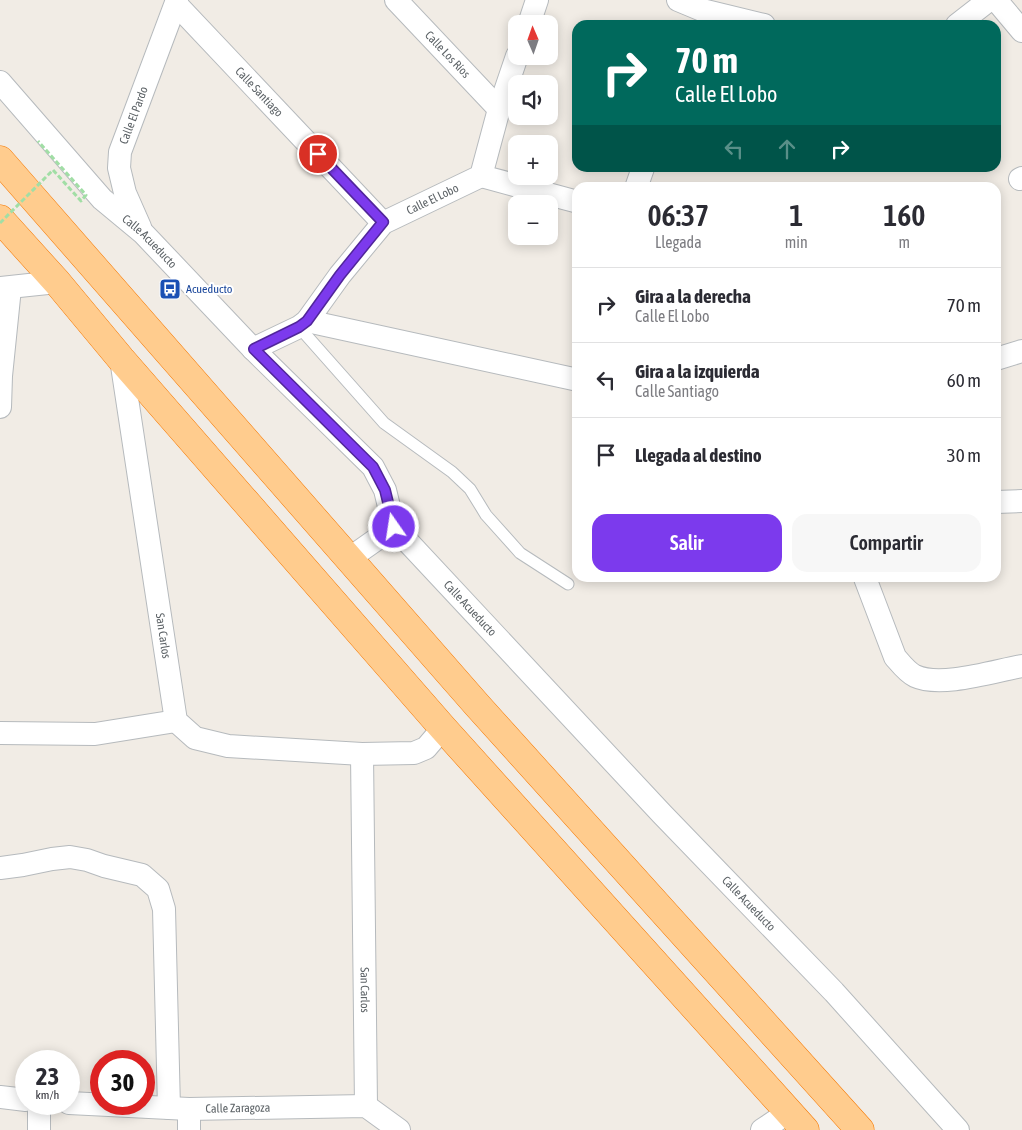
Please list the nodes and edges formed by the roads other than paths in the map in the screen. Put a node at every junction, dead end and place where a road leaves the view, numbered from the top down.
1 (396, 0) edge
2 (537, 0) edge
3 (678, 0) edge
4 (989, 0) edge
5 (996, 0) edge
6 (176, 2) edge
7 (702, 12) edge
8 (531, 15) edge
9 (740, 20) edge
10 (963, 20) edge
11 (1022, 31) edge
12 (514, 65) edge
13 (0, 82) edge
14 (499, 109) junction
15 (0, 160) edge
16 (481, 176) junction
17 (572, 200) edge
18 (0, 221) edge
19 (383, 222) junction
20 (143, 233) junction
21 (57, 282) junction
22 (5, 288) edge
23 (303, 324) junction
24 (254, 349) junction
25 (1022, 351) edge
26 (1001, 357) edge
27 (121, 360) junction
28 (572, 379) edge
29 (0, 407) edge
30 (1022, 501) edge
31 (1001, 502) edge
32 (394, 527) junction
33 (350, 558) junction
34 (866, 582) edge
35 (568, 584) dead end
36 (1022, 666) edge
37 (176, 721) junction
38 (443, 728) junction
39 (0, 733) edge
40 (362, 754) junction
41 (0, 868) edge
42 (0, 1097) edge
43 (15, 1099) edge
44 (80, 1103) edge
45 (366, 1106) junction
46 (39, 1115) edge
47 (182, 1115) edge
48 (797, 1121) edge
49 (39, 1130) edge
50 (400, 1130) edge
51 (762, 1130) edge
52 (860, 1130) edge
53 (958, 1130) edge

1 - 14 street, Calle Los Ríos
2 - 8 street
3 - 7 street
4 - 10 street
5 - 11 street
6 - 19 street, Calle Santiago
6 - 20 street, Calle El Pardo
7 - 9 street
12 - 14 street
13 - 20 street, Calle Acueducto
14 - 16 street
15 - 33 highway
16 - 17 street
16 - 19 street, Calle El Lobo
18 - 21 highway
19 - 23 street, Calle El Lobo
20 - 24 street, Calle Acueducto
21 - 22 street
21 - 27 highway
22 - 29 street
23 - 24 street, Calle El Lobo
23 - 28 street
23 - 35 lane
24 - 32 street, Calle Acueducto
25 - 26 street
27 - 37 street, San Carlos
27 - 38 highway
30 - 31 street
32 - 33 street
32 - 53 street, Calle Acueducto
33 - 52 highway
34 - 36 street
37 - 39 street
37 - 40 street
38 - 40 street
38 - 48 highway
40 - 45 street, San Carlos
41 - 47 street
42 - 43 street
44 - 47 street, Calle Zaragoza
45 - 47 street, Calle Zaragoza
45 - 50 street
46 - 49 street
48 - 51 street

